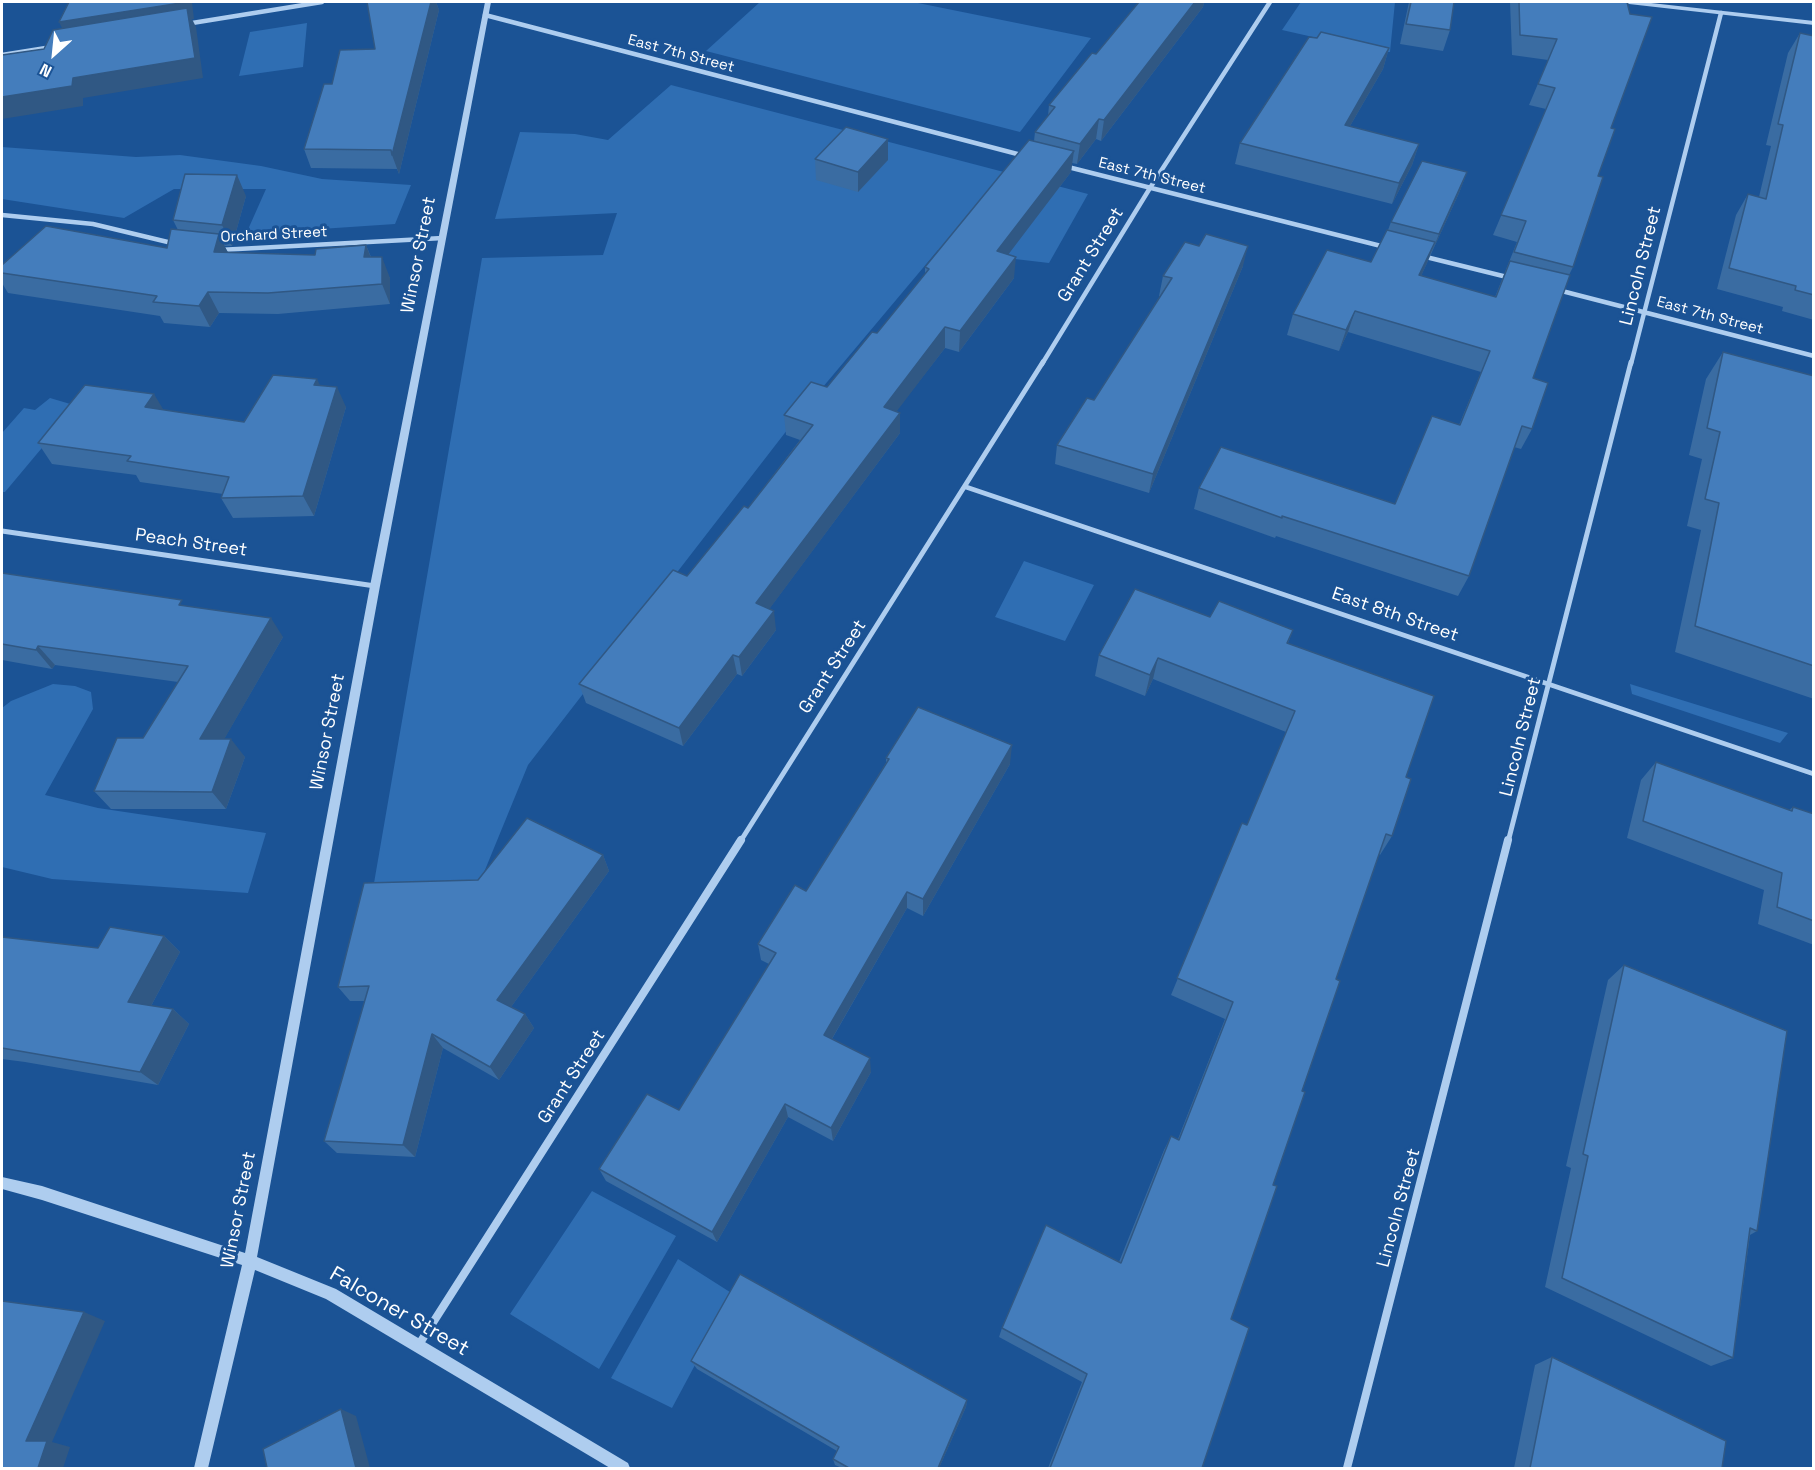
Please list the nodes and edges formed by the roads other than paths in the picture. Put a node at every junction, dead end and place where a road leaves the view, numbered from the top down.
1 (322, 2) edge
2 (488, 2) edge
3 (1270, 2) edge
4 (1629, 2) edge
5 (1654, 3) edge
6 (1721, 12) junction
7 (485, 15) junction
8 (1814, 23) edge
9 (178, 26) edge
10 (60, 45) edge
11 (2, 55) edge
12 (1031, 157) edge
13 (1053, 163) edge
14 (1150, 188) junction
15 (2, 215) edge
16 (443, 238) junction
17 (185, 246) edge
18 (1389, 248) edge
19 (216, 250) edge
20 (1412, 254) edge
21 (1515, 279) edge
22 (1549, 288) edge
23 (1645, 312) junction
24 (1814, 356) edge
25 (966, 486) junction
26 (2, 531) edge
27 (375, 586) junction
28 (1551, 684) junction
29 (1814, 774) edge
30 (2, 1183) edge
31 (250, 1261) junction
32 (418, 1346) junction
33 (201, 1468) edge
34 (623, 1468) edge
35 (1347, 1468) edge

1 - 9 street
2 - 7 street, Winsor Street
3 - 14 street, Grant Street
4 - 5 street
5 - 6 street
6 - 8 street
6 - 23 street, Lincoln Street
7 - 12 street, East 7th Street
7 - 16 street, Winsor Street
10 - 11 street
13 - 14 street, East 7th Street
14 - 18 street, East 7th Street
14 - 25 street, Grant Street
15 - 17 street
16 - 19 street, Orchard Street
16 - 27 street, Winsor Street
20 - 21 street
22 - 23 street, East 7th Street
23 - 24 street, East 7th Street
23 - 28 street, Lincoln Street
25 - 28 street, East 8th Street
25 - 32 street, Grant Street
26 - 27 street, Peach Street
27 - 31 street, Winsor Street
28 - 29 street, East 8th Street
28 - 35 street, Lincoln Street
30 - 31 street, Falconer Street
31 - 32 street, Falconer Street
31 - 33 street, Winsor Street
32 - 34 street, Falconer Street

